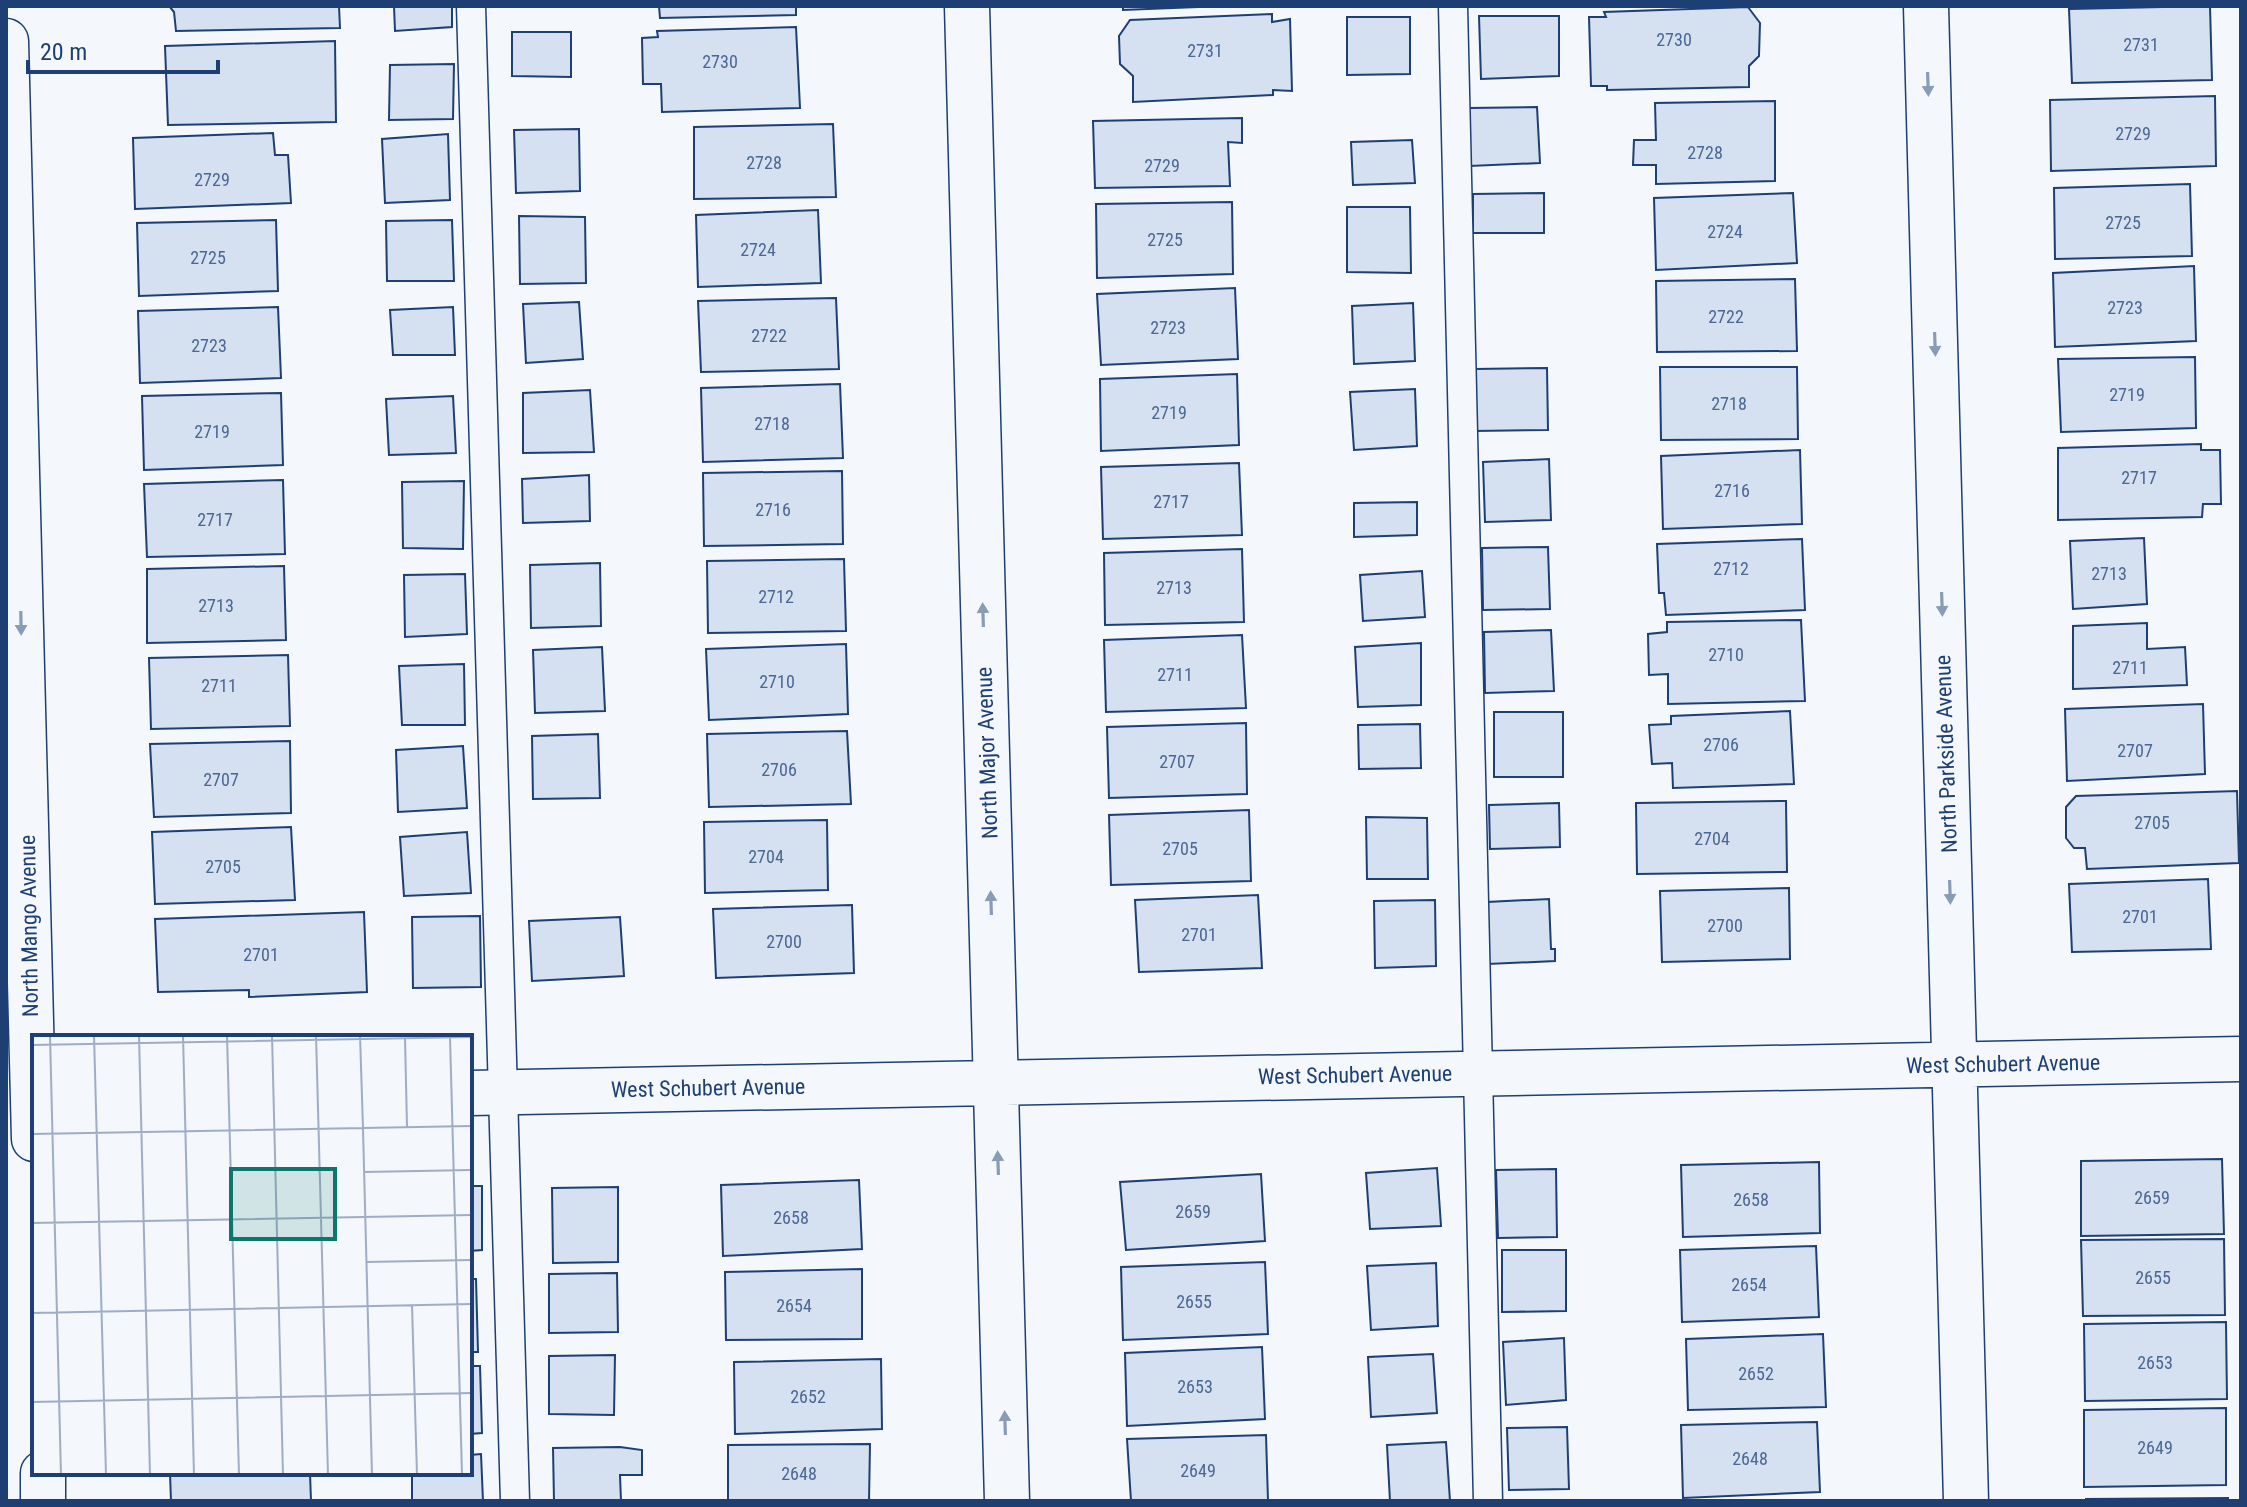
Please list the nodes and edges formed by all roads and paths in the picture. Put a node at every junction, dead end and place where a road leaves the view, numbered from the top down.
1 (471, 6) edge
2 (967, 6) edge
3 (1453, 6) edge
4 (1926, 6) edge
5 (6, 41) edge
6 (32, 1035) edge
7 (2241, 1059) edge
8 (1954, 1065) junction
9 (1478, 1073) junction
10 (996, 1082) junction
11 (488, 1092) edge
12 (6, 1101) edge
13 (32, 1101) edge
14 (43, 1475) edge
15 (43, 1501) edge
16 (515, 1501) edge
17 (1007, 1501) edge
18 (1488, 1501) edge
19 (1966, 1501) edge

1 - 11 lane
10 -> 2 street, North Major Avenue
3 - 9 lane
4 -> 8 street, North Parkside Avenue
5 -> 6 street, North Mango Avenue
7 - 8 street, West Schubert Avenue
8 - 9 street, West Schubert Avenue
8 - 19 street, North Parkside Avenue
9 - 10 street, West Schubert Avenue
9 - 18 lane
10 - 11 street, West Schubert Avenue
17 -> 10 street, North Major Avenue
11 - 16 lane
12 - 13 street
14 - 15 street

